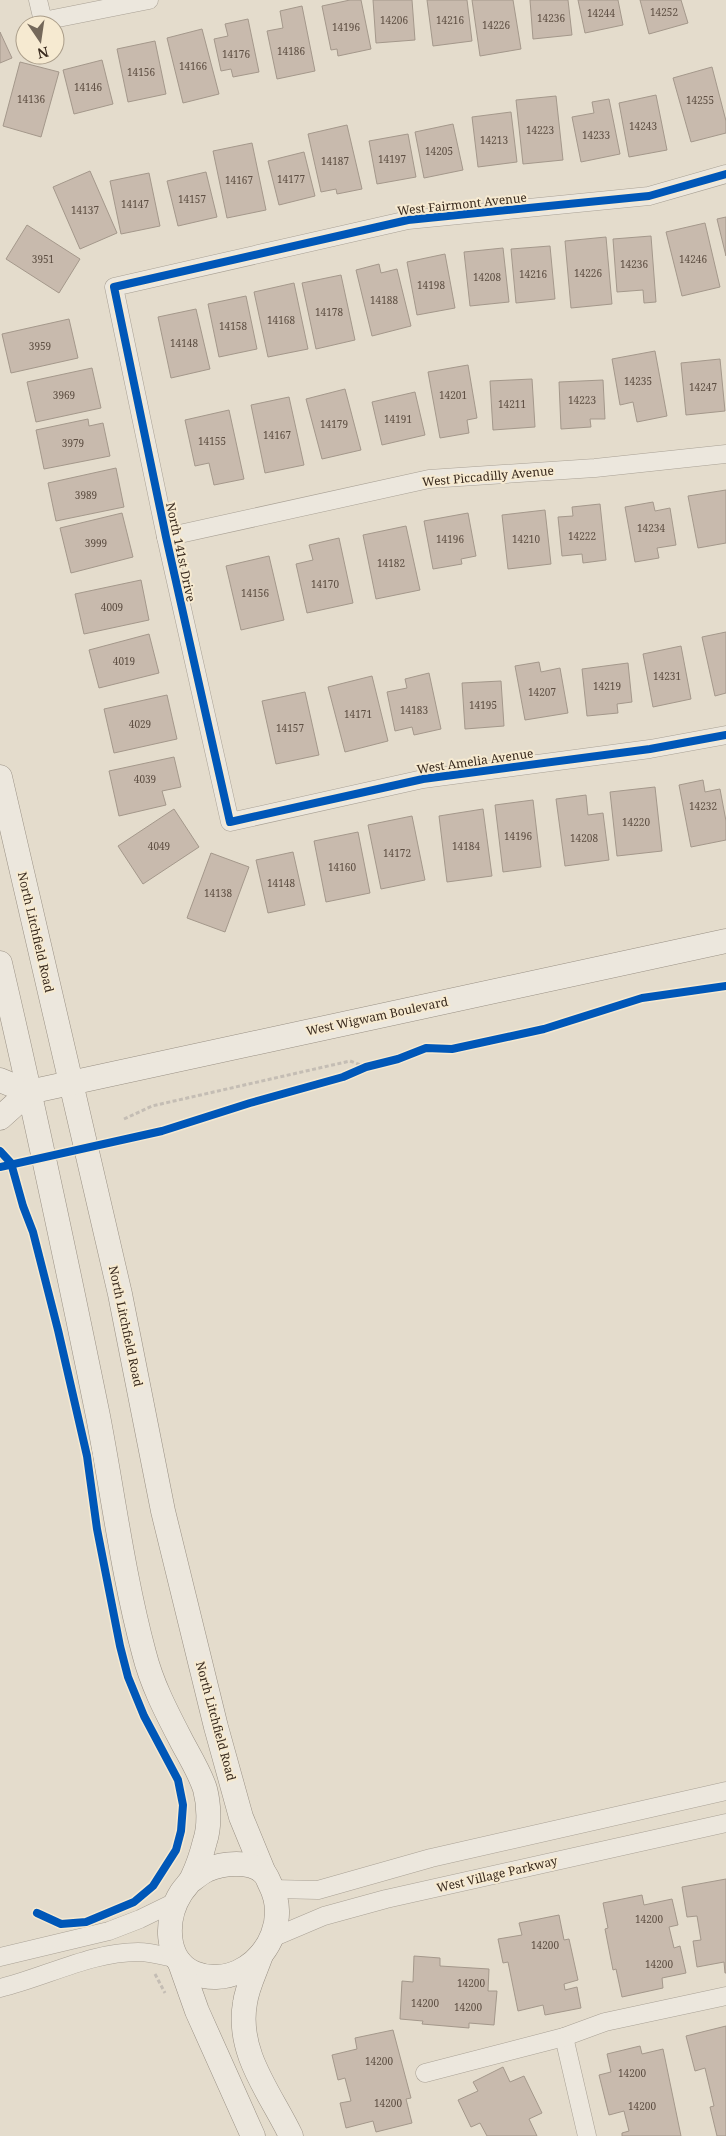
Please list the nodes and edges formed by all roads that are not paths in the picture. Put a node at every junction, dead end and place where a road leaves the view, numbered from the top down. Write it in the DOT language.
graph roads {
  1 [pos="38,0"];
  2 [pos="149,0"];
  3 [pos="726,174"];
  4 [pos="114,287"];
  5 [pos="726,454"];
  6 [pos="166,537"];
  7 [pos="726,735"];
  8 [pos="0,776"];
  9 [pos="230,822"];
  10 [pos="726,941"];
  11 [pos="0,962"];
  12 [pos="0,1080"];
  13 [pos="72,1081"];
  14 [pos="29,1092"];
  15 [pos="0,1118"];
  16 [pos="726,1791"];
  17 [pos="726,1823"];
  18 [pos="191,1881"];
  19 [pos="268,1881"];
  20 [pos="177,1901"];
  21 [pos="266,1946"];
  22 [pos="0,1957"];
  23 [pos="178,1961"];
  24 [pos="0,1988"];
  25 [pos="726,1996"];
  26 [pos="564,2037"];
  27 [pos="425,2073"];
  28 [pos="253,2136"];
  29 [pos="291,2136"];
  30 [pos="587,2136"];
  1 -- 2 [label="street"];
  3 -- 4 [label="street, West Fairmont Avenue"];
  4 -- 6 [label="street, North 141st Drive"];
  5 -- 6 [label="street, West Piccadilly Avenue"];
  6 -- 9 [label="street, North 141st Drive"];
  7 -- 9 [label="street, West Amelia Avenue"];
  8 -- 13 [label="main road, North Litchfield Road"];
  10 -- 13 [label="main road, West Wigwam Boulevard"];
  11 -- 14 [label="main road"];
  12 -- 14 [label="main road"];
  13 -- 14 [label="main road, West Wigwam Boulevard"];
  13 -- 19 [label="main road, North Litchfield Road"];
  14 -- 15 [label="main road, West Wigwam Boulevard"];
  14 -- 18 [label="main road"];
  16 -- 19 [label="street"];
  17 -- 21 [label="street, West Village Parkway"];
  18 -- 19 [label="main road"];
  18 -- 20 [label="main road"];
  19 -- 21 [label="main road"];
  20 -- 22 [label="street"];
  20 -- 23 [label="main road"];
  21 -- 23 [label="main road"];
  21 -- 29 [label="main road"];
  23 -- 24 [label="street"];
  23 -- 28 [label="main road"];
  25 -- 26 [label="street"];
  26 -- 27 [label="street"];
  26 -- 30 [label="street"];
}
